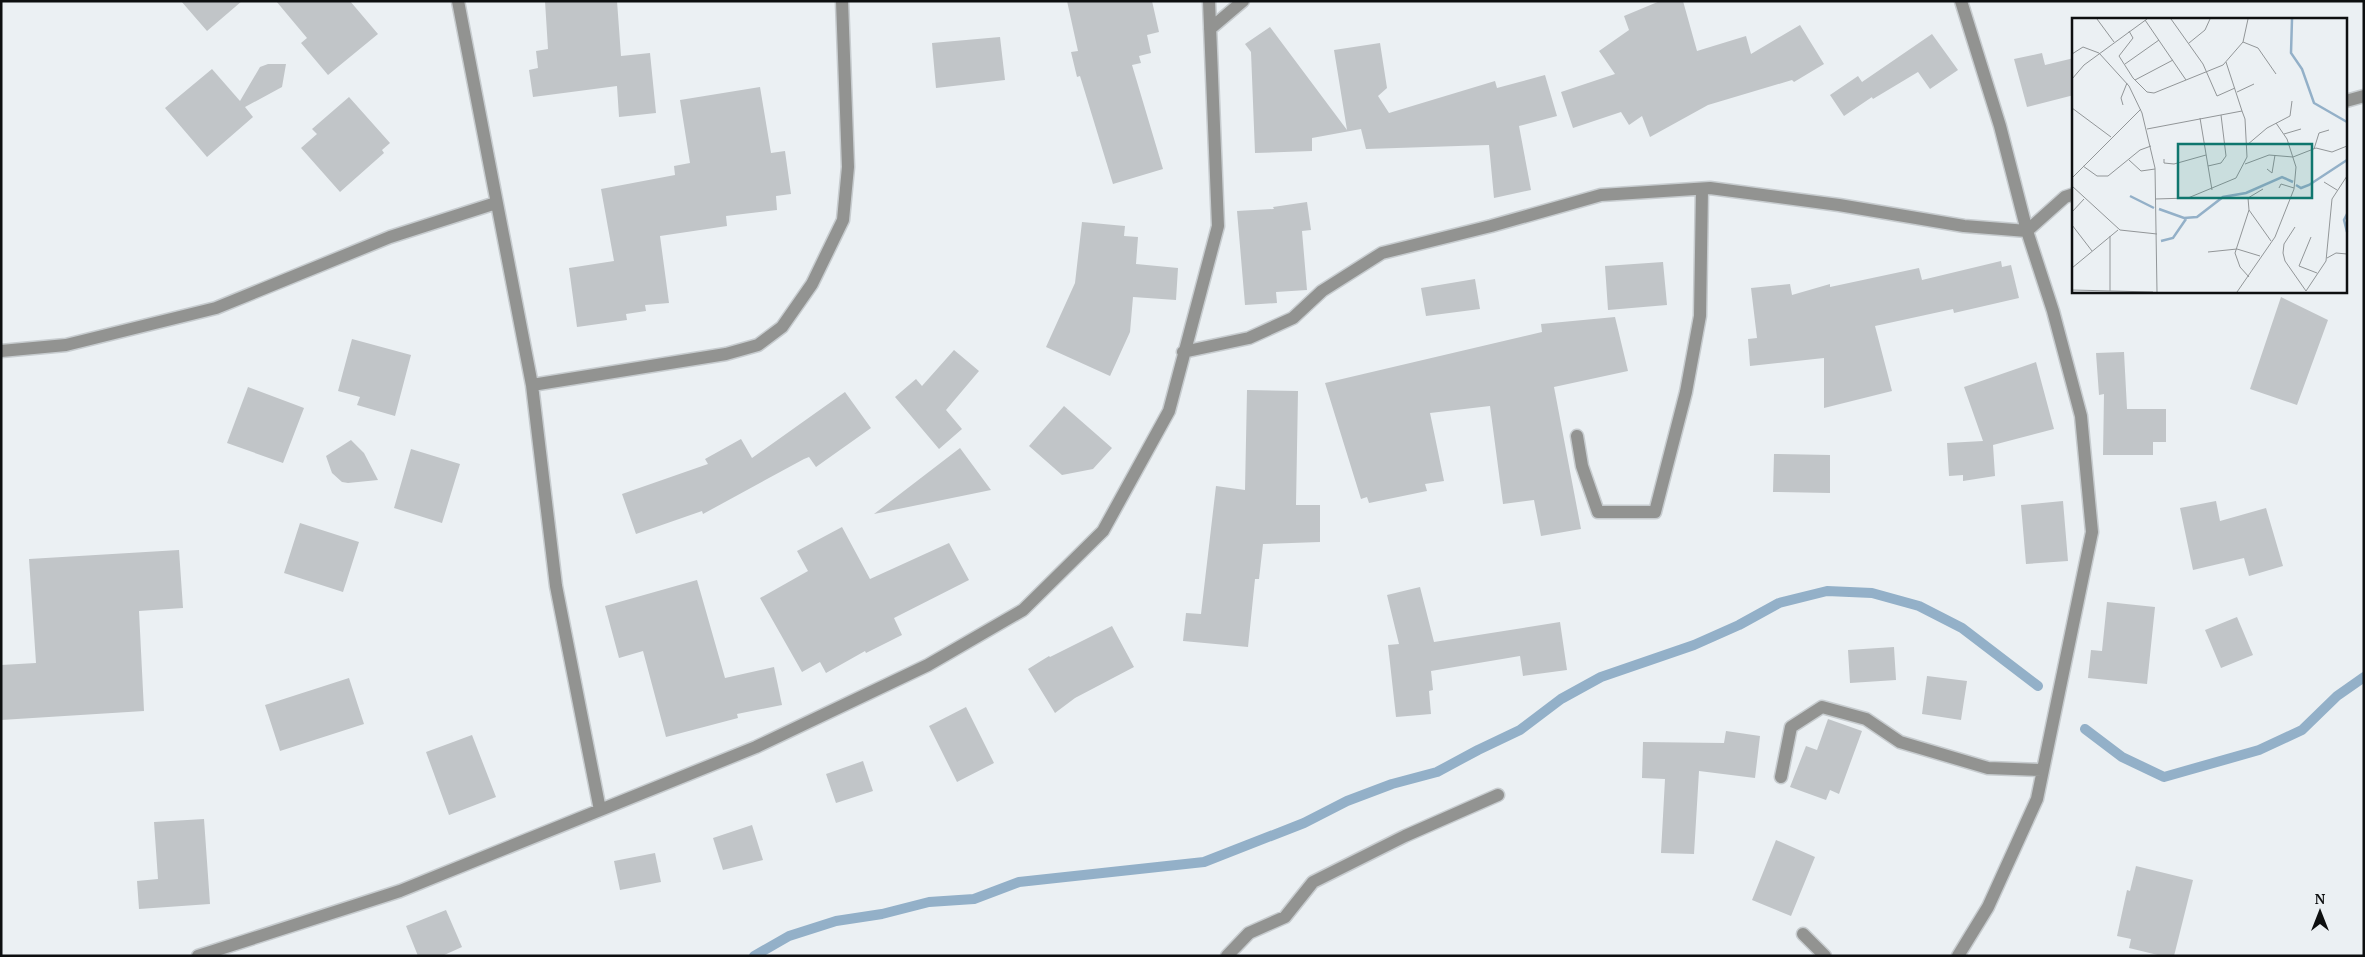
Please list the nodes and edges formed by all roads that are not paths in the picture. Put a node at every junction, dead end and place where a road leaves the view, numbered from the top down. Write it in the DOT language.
graph roads {
  1 [pos="458,1"];
  2 [pos="842,1"];
  3 [pos="1209,1"];
  4 [pos="1243,1"];
  5 [pos="1961,1"];
  6 [pos="1210,29"];
  7 [pos="2364,96"];
  8 [pos="2348,100"];
  9 [pos="1702,189"];
  10 [pos="2072,195"];
  11 [pos="496,203"];
  12 [pos="2027,231"];
  13 [pos="1,351"];
  14 [pos="1183,352"];
  15 [pos="532,385"];
  16 [pos="1577,436"];
  17 [pos="2042,770"];
  18 [pos="1781,776"];
  19 [pos="1498,795"];
  20 [pos="600,810"];
  21 [pos="1803,934"];
  22 [pos="198,956"];
  23 [pos="1227,956"];
  24 [pos="1825,956"];
  25 [pos="1958,956"];
  1 -- 11 [label="street"];
  2 -- 15 [label="street"];
  3 -- 6 [label="street"];
  4 -- 6 [label="street"];
  5 -- 12 [label="street"];
  6 -- 14 [label="street"];
  7 -- 8 [label="street"];
  9 -- 12 [label="street"];
  9 -- 14 [label="street"];
  9 -- 16 [label="street"];
  10 -- 12 [label="street"];
  11 -- 13 [label="street"];
  11 -- 15 [label="street"];
  12 -- 17 [label="street"];
  14 -- 20 [label="street"];
  15 -- 20 [label="street"];
  17 -- 18 [label="street"];
  17 -- 25 [label="street"];
  19 -- 23 [label="street"];
  20 -- 22 [label="street"];
  21 -- 24 [label="street"];
}
